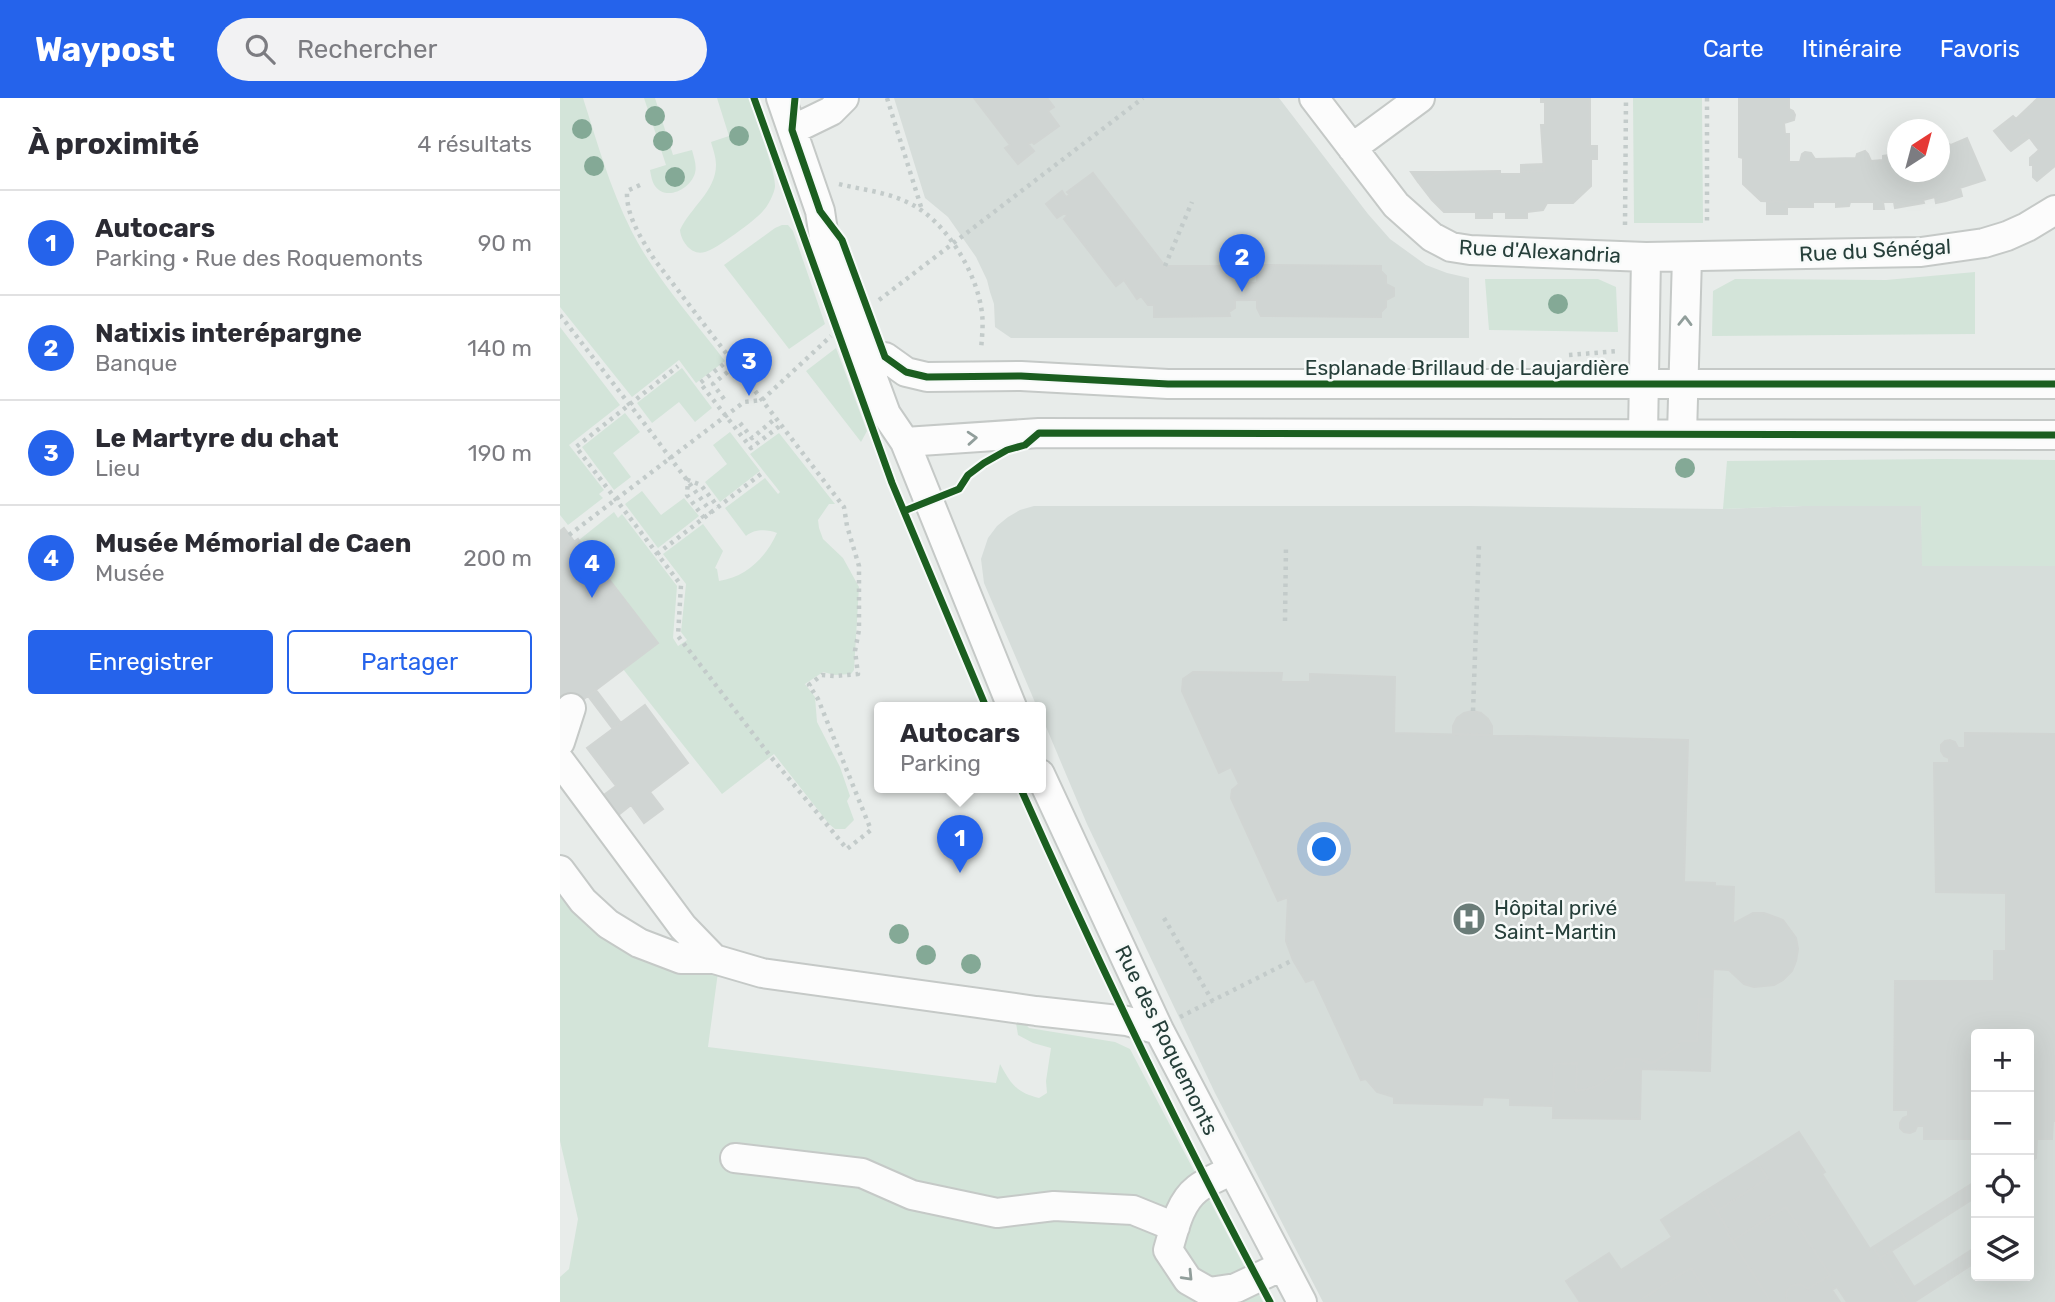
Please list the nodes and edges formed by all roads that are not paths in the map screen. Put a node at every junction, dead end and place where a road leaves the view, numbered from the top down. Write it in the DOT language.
graph roads {
  1 [pos="781,98"];
  2 [pos="844,98"];
  3 [pos="1314,98"];
  4 [pos="1420,98"];
  5 [pos="792,130"];
  6 [pos="1352,148"];
  7 [pos="2055,210"];
  8 [pos="820,211"];
  9 [pos="1646,257"];
  10 [pos="1687,257"];
  11 [pos="885,357"];
  12 [pos="1644,384"];
  13 [pos="1684,384"];
  14 [pos="2055,384"];
  15 [pos="1643,434"];
  16 [pos="1682,434"];
  17 [pos="2055,435"];
  18 [pos="905,442"];
  19 [pos="1010,702"];
  20 [pos="571,708"];
  21 [pos="560,742"];
  22 [pos="560,761"];
  23 [pos="1046,785"];
  24 [pos="560,870"];
  25 [pos="714,959"];
  26 [pos="1159,1030"];
  27 [pos="735,1158"];
  28 [pos="1232,1170"];
  29 [pos="1175,1227"];
  30 [pos="1282,1266"];
  31 [pos="1302,1302"];
  1 -- 5 [label="street"];
  2 -- 5 [label="street"];
  3 -- 6 [label="street, Rue d'Alexandria"];
  4 -- 6 [label="street"];
  5 -- 8 [label="street"];
  6 -- 9 [label="street, Rue d'Alexandria"];
  7 -- 10 [label="street, Rue du Sénégal"];
  8 -- 11 [label="street"];
  8 -- 18 [label="street"];
  9 -- 10 [label="street, Rue d'Alexandria"];
  9 -- 12 [label="street"];
  13 -- 10 [label="street, one-way"];
  11 -- 12 [label="street, Esplanade Brillaud de Laujardière"];
  11 -- 18 [label="street"];
  12 -- 13 [label="street, Esplanade Brillaud de Laujardière"];
  12 -- 15 [label="street"];
  13 -- 14 [label="street, Esplanade Brillaud de Laujardière"];
  13 -- 16 [label="street"];
  15 -- 16 [label="street"];
  18 -- 15 [label="street, one-way"];
  16 -- 17 [label="street"];
  18 -- 19 [label="street"];
  20 -- 21 [label="street"];
  22 -- 25 [label="street"];
  23 -- 26 [label="street, Rue des Roquemonts"];
  24 -- 25 [label="street"];
  25 -- 26 [label="street"];
  26 -- 28 [label="street, Rue des Roquemonts"];
  27 -- 29 [label="street"];
  28 -- 29 [label="street"];
  28 -- 30 [label="street, Rue des Roquemonts"];
  29 -- 30 [label="street, one-way"];
  30 -- 31 [label="street, Rue des Roquemonts"];
}
